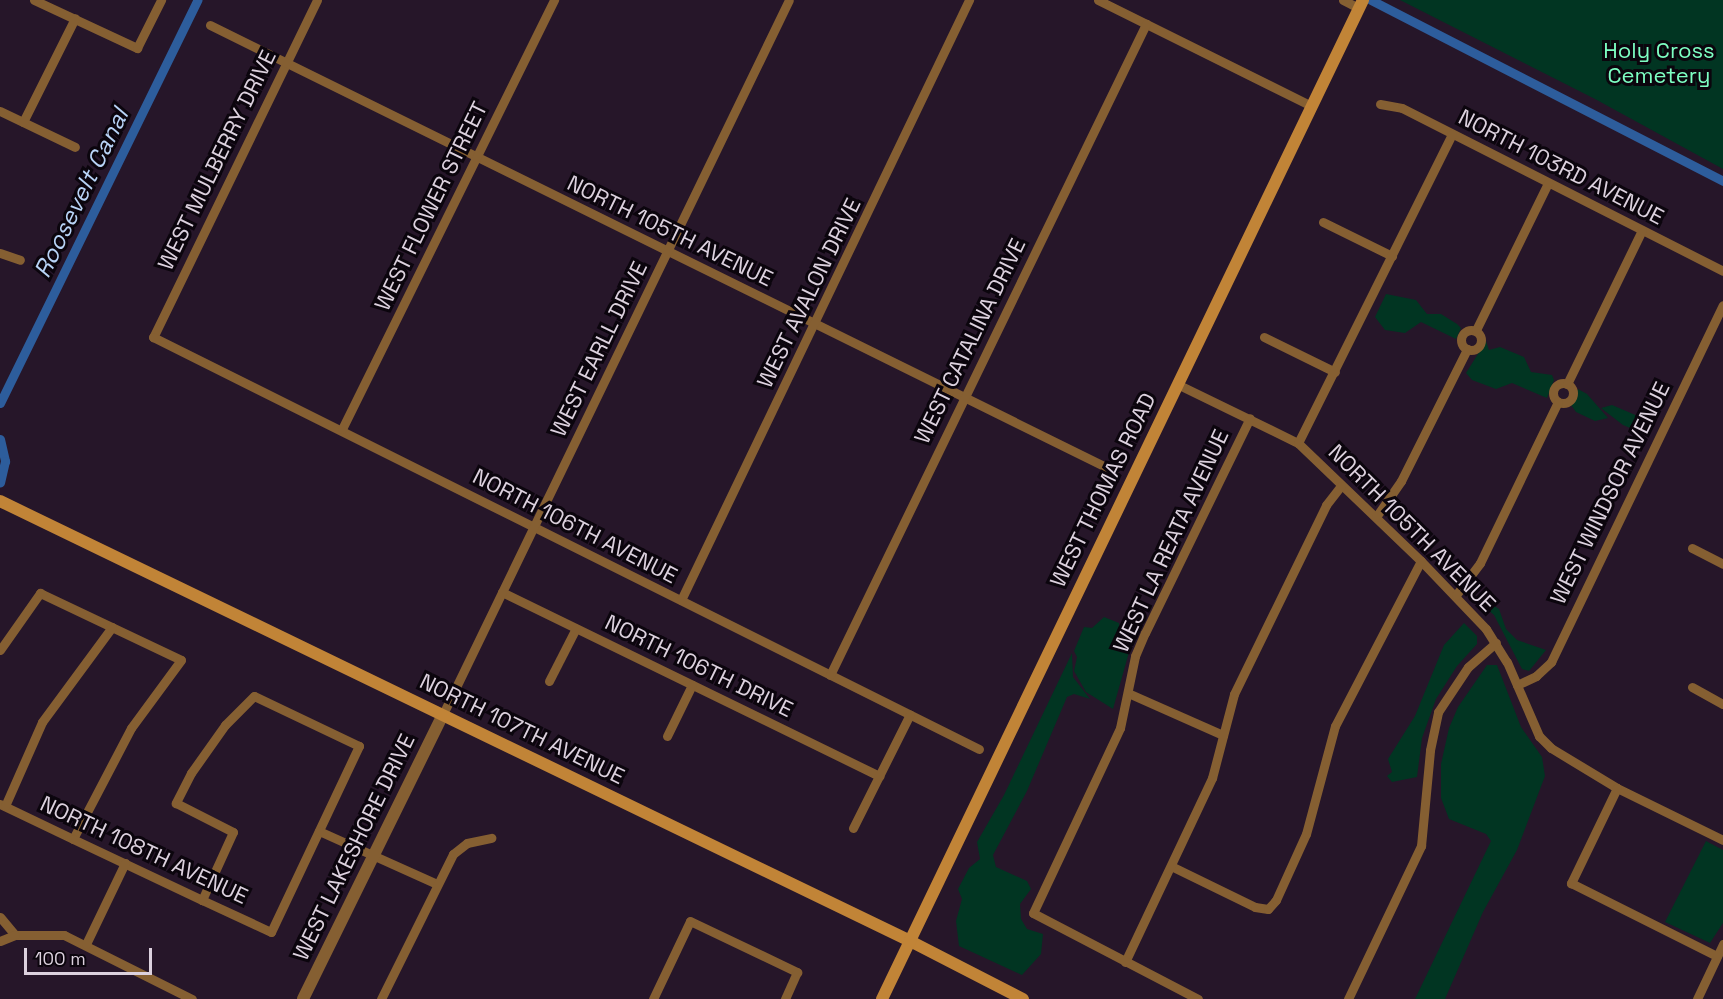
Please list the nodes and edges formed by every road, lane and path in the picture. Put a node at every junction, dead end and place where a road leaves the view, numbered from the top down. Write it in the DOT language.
graph roads {
  1 [pos="34,0"];
  2 [pos="161,0"];
  3 [pos="317,0"];
  4 [pos="554,0"];
  5 [pos="789,0"];
  6 [pos="969,0"];
  7 [pos="1098,0"];
  8 [pos="1343,0"];
  9 [pos="1361,4"];
  10 [pos="75,18"];
  11 [pos="1146,24"];
  12 [pos="210,25"];
  13 [pos="287,62"];
  14 [pos="1380,104"];
  15 [pos="1312,105"];
  16 [pos="0,111"];
  17 [pos="23,122"];
  18 [pos="1452,134"];
  19 [pos="75,147"];
  20 [pos="478,157"];
  21 [pos="1548,183"];
  22 [pos="1323,222"];
  23 [pos="1642,230"];
  24 [pos="668,250"];
  25 [pos="0,253"];
  26 [pos="1392,256"];
  27 [pos="20,260"];
  28 [pos="1723,271"];
  29 [pos="1723,305"];
  30 [pos="816,326"];
  31 [pos="1476,330"];
  32 [pos="1264,337"];
  33 [pos="153,338"];
  34 [pos="1467,349"];
  35 [pos="1335,372"];
  36 [pos="1177,384"];
  37 [pos="1568,384"];
  38 [pos="964,397"];
  39 [pos="1558,402"];
  40 [pos="1250,418"];
  41 [pos="342,429"];
  42 [pos="1298,443"];
  43 [pos="1114,471"];
  44 [pos="1341,486"];
  45 [pos="1,503"];
  46 [pos="1376,517"];
  47 [pos="534,528"];
  48 [pos="1692,548"];
  49 [pos="1421,561"];
  50 [pos="1723,564"];
  51 [pos="502,592"];
  52 [pos="1456,595"];
  53 [pos="681,600"];
  54 [pos="112,627"];
  55 [pos="576,628"];
  56 [pos="1496,643"];
  57 [pos="0,650"];
  58 [pos="830,675"];
  59 [pos="549,681"];
  60 [pos="1517,684"];
  61 [pos="692,685"];
  62 [pos="1692,687"];
  63 [pos="1128,693"];
  64 [pos="1723,704"];
  65 [pos="443,714"];
  66 [pos="910,714"];
  67 [pos="1223,735"];
  68 [pos="667,736"];
  69 [pos="979,749"];
  70 [pos="879,776"];
  71 [pos="1617,788"];
  72 [pos="2,805"];
  73 [pos="854,828"];
  74 [pos="319,831"];
  75 [pos="74,838"];
  76 [pos="491,838"];
  77 [pos="1723,840"];
  78 [pos="373,855"];
  79 [pos="125,863"];
  80 [pos="1171,866"];
  81 [pos="437,884"];
  82 [pos="202,900"];
  83 [pos="0,917"];
  84 [pos="15,935"];
  85 [pos="0,940"];
  86 [pos="910,940"];
  87 [pos="86,944"];
  88 [pos="1723,944"];
  89 [pos="1717,956"];
  90 [pos="1125,962"];
  91 [pos="192,999"];
  92 [pos="303,999"];
  93 [pos="381,999"];
  94 [pos="653,999"];
  95 [pos="785,999"];
  96 [pos="882,999"];
  97 [pos="1023,999"];
  98 [pos="1198,999"];
  99 [pos="1348,999"];
  100 [pos="1697,999"];
  1 -- 10 [label="street"];
  2 -- 10 [label="street"];
  3 -- 13 [label="street, WEST MULBERRY DRIVE"];
  4 -- 20 [label="street, WEST FLOWER STREET"];
  5 -- 24 [label="street, WEST EARLL DRIVE"];
  6 -- 30 [label="street, WEST AVALON DRIVE"];
  7 -- 11 [label="street"];
  8 -- 9 [label="street"];
  9 -- 15 [label="main road, WEST THOMAS ROAD"];
  10 -- 17 [label="street"];
  11 -- 15 [label="street"];
  11 -- 38 [label="street, WEST CATALINA DRIVE"];
  12 -- 13 [label="street, NORTH 105TH AVENUE"];
  13 -- 20 [label="street, NORTH 105TH AVENUE"];
  13 -- 33 [label="street, WEST MULBERRY DRIVE"];
  14 -- 18 [label="street, NORTH 103RD AVENUE"];
  15 -- 36 [label="main road, WEST THOMAS ROAD"];
  16 -- 17 [label="street"];
  17 -- 19 [label="street"];
  18 -- 21 [label="street, NORTH 103RD AVENUE"];
  18 -- 26 [label="street"];
  20 -- 24 [label="street, NORTH 105TH AVENUE"];
  20 -- 41 [label="street, WEST FLOWER STREET"];
  21 -- 23 [label="street, NORTH 103RD AVENUE"];
  21 -- 31 [label="street"];
  22 -- 26 [label="street"];
  23 -- 28 [label="street, NORTH 103RD AVENUE"];
  23 -- 37 [label="street"];
  24 -- 30 [label="street, NORTH 105TH AVENUE"];
  24 -- 47 [label="street, WEST EARLL DRIVE"];
  25 -- 27 [label="street"];
  26 -- 35 [label="street"];
  29 -- 60 [label="street, WEST WINDSOR AVENUE"];
  30 -- 38 [label="street, NORTH 105TH AVENUE"];
  30 -- 53 [label="street, WEST AVALON DRIVE"];
  31 -- 34 [label="street"];
  31 -- 34 [label="street"];
  32 -- 35 [label="street"];
  33 -- 41 [label="street, NORTH 106TH AVENUE"];
  34 -- 46 [label="street"];
  35 -- 42 [label="street"];
  36 -- 40 [label="street, NORTH 105TH AVENUE"];
  36 -- 86 [label="main road, WEST THOMAS ROAD"];
  37 -- 39 [label="street"];
  37 -- 39 [label="street"];
  38 -- 43 [label="street, NORTH 105TH AVENUE"];
  38 -- 58 [label="street, WEST CATALINA DRIVE"];
  39 -- 52 [label="street"];
  40 -- 42 [label="street, NORTH 105TH AVENUE"];
  40 -- 63 [label="street, WEST LA REATA AVENUE"];
  41 -- 47 [label="street, NORTH 106TH AVENUE"];
  42 -- 44 [label="street, NORTH 105TH AVENUE"];
  44 -- 46 [label="street, NORTH 105TH AVENUE"];
  44 -- 67 [label="street"];
  45 -- 65 [label="main road, NORTH 107TH AVENUE"];
  46 -- 49 [label="street, NORTH 105TH AVENUE"];
  47 -- 51 [label="street, WEST EARLL DRIVE"];
  47 -- 53 [label="street, NORTH 106TH AVENUE"];
  48 -- 50 [label="street"];
  49 -- 52 [label="street, NORTH 105TH AVENUE"];
  49 -- 80 [label="street"];
  51 -- 55 [label="street, NORTH 106TH DRIVE"];
  51 -- 65 [label="street, WEST EARLL DRIVE"];
  52 -- 56 [label="street, NORTH 105TH AVENUE"];
  53 -- 58 [label="street, NORTH 106TH AVENUE"];
  54 -- 57 [label="street"];
  54 -- 72 [label="street"];
  54 -- 75 [label="street"];
  55 -- 59 [label="street"];
  55 -- 61 [label="street, NORTH 106TH DRIVE"];
  56 -- 60 [label="street, NORTH 105TH AVENUE"];
  56 -- 99 [label="street"];
  58 -- 66 [label="street, NORTH 106TH AVENUE"];
  60 -- 71 [label="street, NORTH 105TH AVENUE"];
  61 -- 68 [label="street"];
  61 -- 70 [label="street, NORTH 106TH DRIVE"];
  62 -- 64 [label="street"];
  63 -- 67 [label="street"];
  63 -- 90 [label="street, WEST LA REATA AVENUE"];
  65 -- 78 [label="street, WEST LAKESHORE DRIVE"];
  65 -- 86 [label="main road, NORTH 107TH AVENUE"];
  66 -- 69 [label="street, NORTH 106TH AVENUE"];
  66 -- 70 [label="street"];
  67 -- 80 [label="street"];
  70 -- 73 [label="street"];
  71 -- 77 [label="street, NORTH 105TH AVENUE"];
  71 -- 89 [label="street"];
  72 -- 75 [label="street, NORTH 108TH AVENUE"];
  74 -- 78 [label="street"];
  74 -- 82 [label="street, NORTH 108TH AVENUE"];
  74 -- 82 [label="street"];
  75 -- 79 [label="street, NORTH 108TH AVENUE"];
  76 -- 81 [label="street"];
  78 -- 81 [label="street"];
  78 -- 92 [label="street, WEST LAKESHORE DRIVE"];
  79 -- 82 [label="street, NORTH 108TH AVENUE"];
  79 -- 87 [label="street"];
  80 -- 90 [label="street"];
  81 -- 93 [label="street"];
  83 -- 84 [label="street"];
  84 -- 85 [label="street"];
  84 -- 87 [label="street"];
  86 -- 96 [label="main road, WEST THOMAS ROAD"];
  86 -- 97 [label="main road, NORTH 107TH AVENUE"];
  87 -- 91 [label="street"];
  88 -- 89 [label="street"];
  89 -- 100 [label="street"];
  90 -- 98 [label="street"];
  94 -- 95 [label="street"];
}
